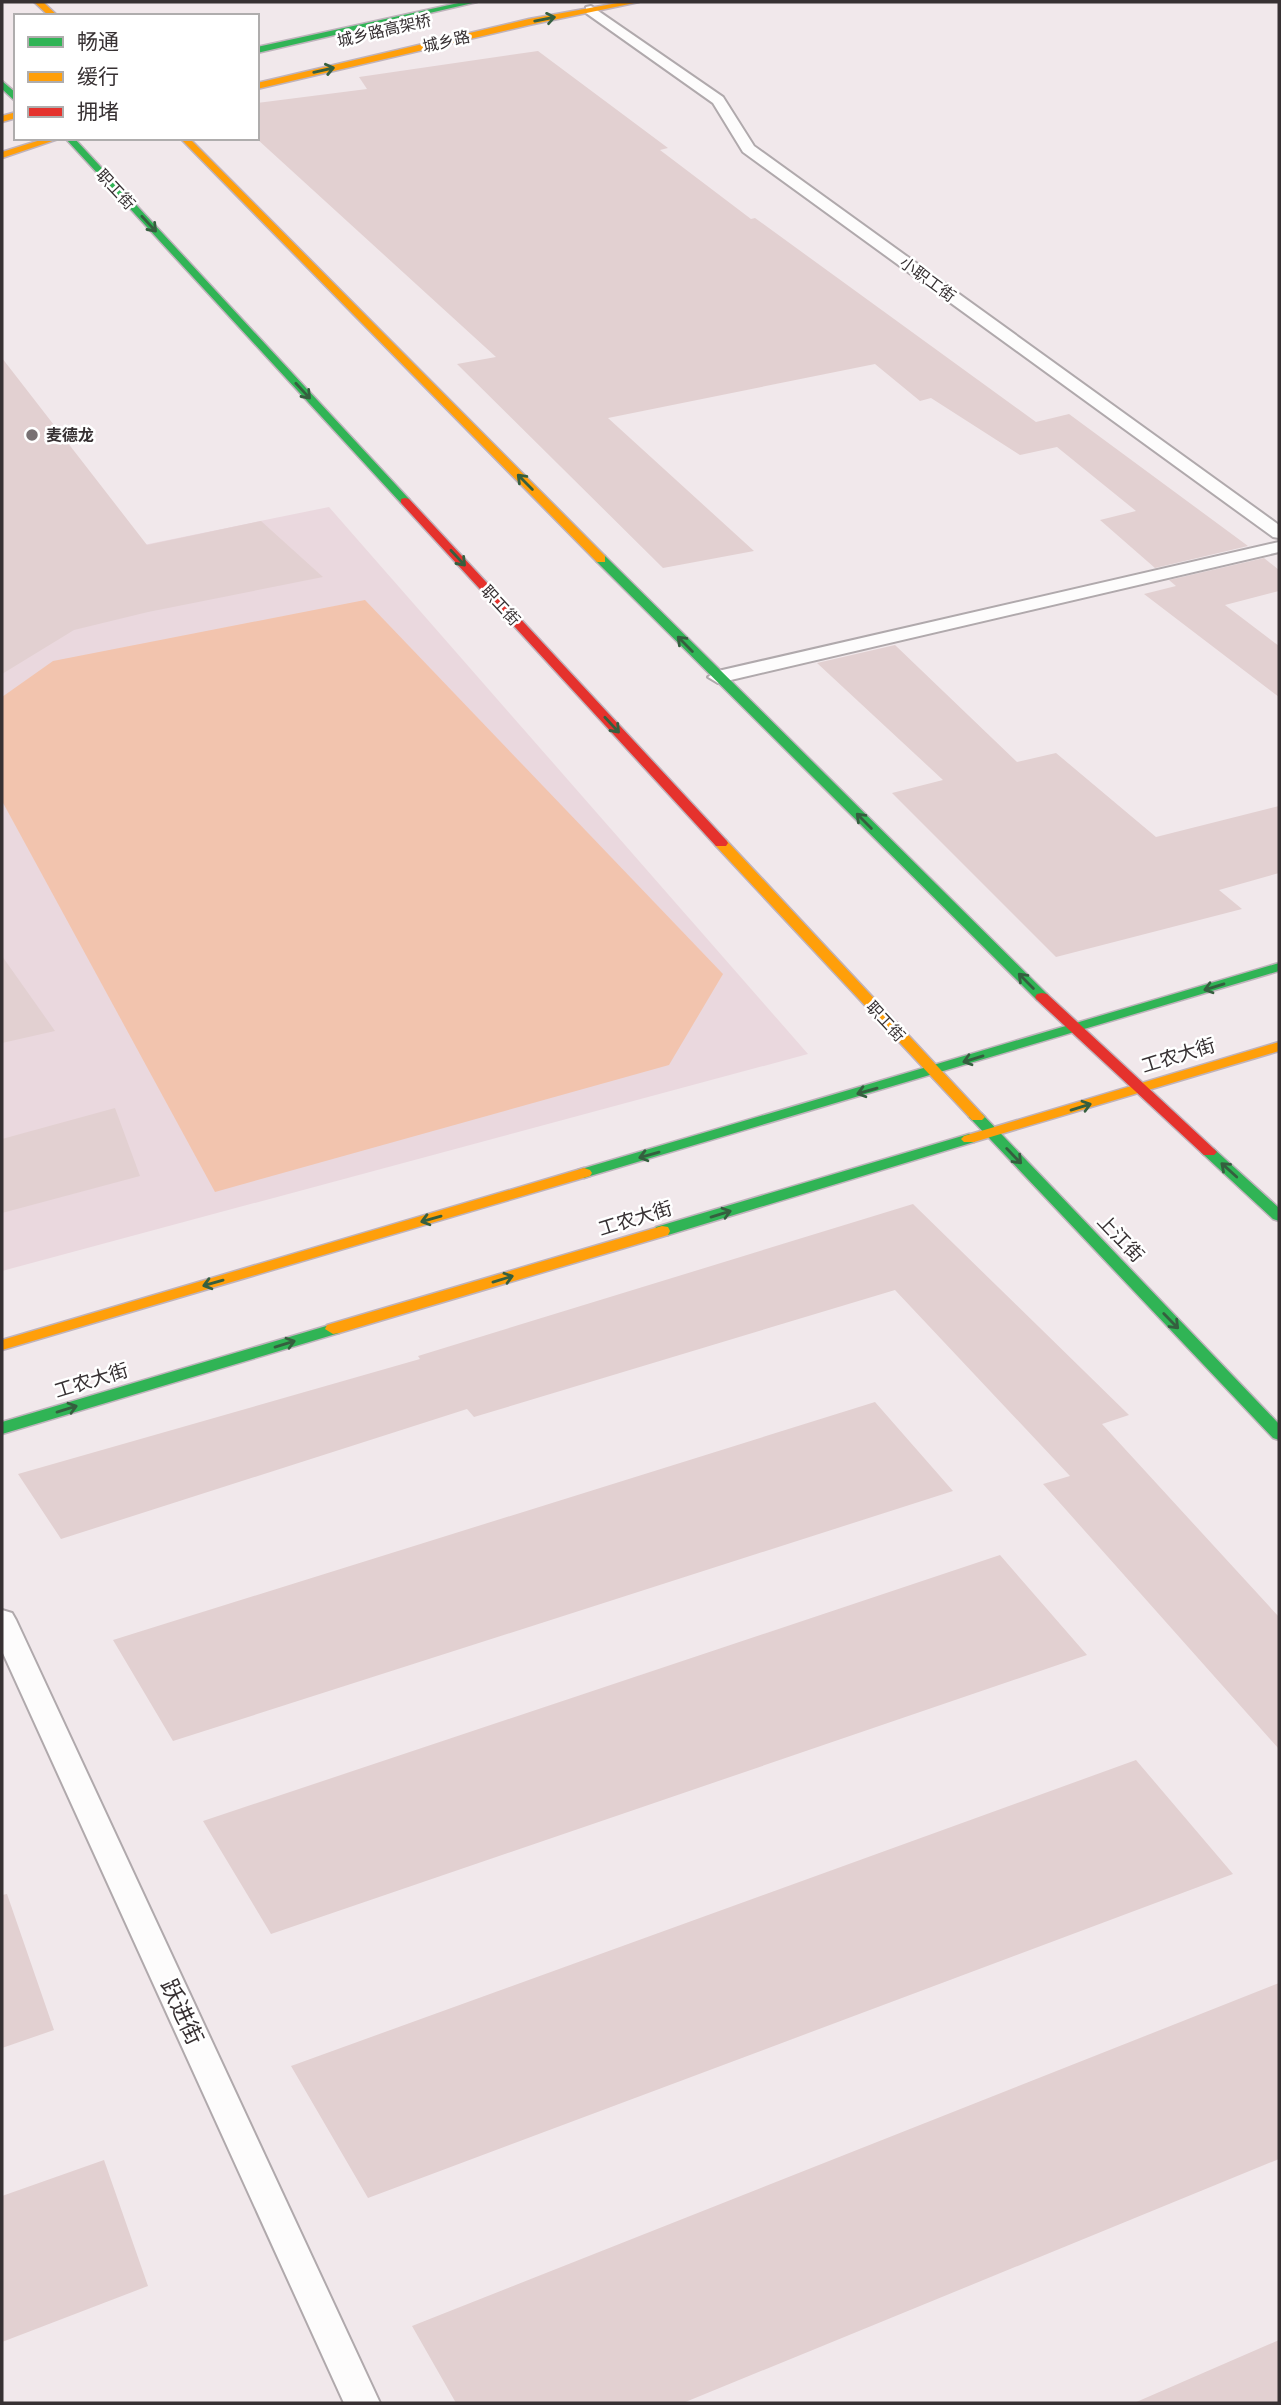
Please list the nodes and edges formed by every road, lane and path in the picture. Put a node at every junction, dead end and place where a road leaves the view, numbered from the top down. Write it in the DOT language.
graph roads {
  1 [pos="38,2"];
  2 [pos="410,2"];
  3 [pos="635,2"];
  4 [pos="479,4"];
  5 [pos="591,10"];
  6 [pos="52,14"];
  7 [pos="259,37"];
  8 [pos="259,50"];
  9 [pos="259,59"];
  10 [pos="2,84"];
  11 [pos="259,86"];
  12 [pos="14,98"];
  13 [pos="51,140"];
  14 [pos="71,140"];
  15 [pos="186,140"];
  16 [pos="2,155"];
  17 [pos="1279,533"];
  18 [pos="1279,547"];
  19 [pos="718,677"];
  20 [pos="1279,967"];
  21 [pos="1074,1029"];
  22 [pos="1279,1046"];
  23 [pos="933,1071"];
  24 [pos="1140,1089"];
  25 [pos="992,1133"];
  26 [pos="1279,1216"];
  27 [pos="2,1345"];
  28 [pos="2,1429"];
  29 [pos="1279,1434"];
  30 [pos="2,1620"];
  31 [pos="362,2403"];
  1 -- 6 [label="main road"];
  2 -- 7 [label="main road"];
  3 -- 5 [label="main road, 城乡路"];
  4 -- 8 [label="main road, 城乡路高架桥"];
  4 -- 9 [label="main road, 城乡路高架桥"];
  11 -- 5 [label="main road, 城乡路, one-way"];
  5 -- 17 [label="lane, 小职工街"];
  10 -- 12 [label="main road"];
  13 -- 16 [label="main road"];
  14 -- 23 [label="main road, 职工街, one-way"];
  19 -- 15 [label="main road, one-way"];
  18 -- 19 [label="lane"];
  21 -- 19 [label="main road, one-way"];
  20 -- 21 [label="main road, one-way"];
  21 -- 23 [label="main road, one-way"];
  21 -- 24 [label="main road"];
  22 -- 24 [label="main road, 工农大街"];
  23 -- 25 [label="main road, 上江街"];
  23 -- 27 [label="main road, one-way"];
  25 -- 24 [label="main road, 工农大街, one-way"];
  26 -- 24 [label="main road, one-way"];
  28 -- 25 [label="main road, 工农大街, one-way"];
  25 -- 29 [label="main road, 上江街, one-way"];
  30 -- 31 [label="lane, 跃进街"];
}
